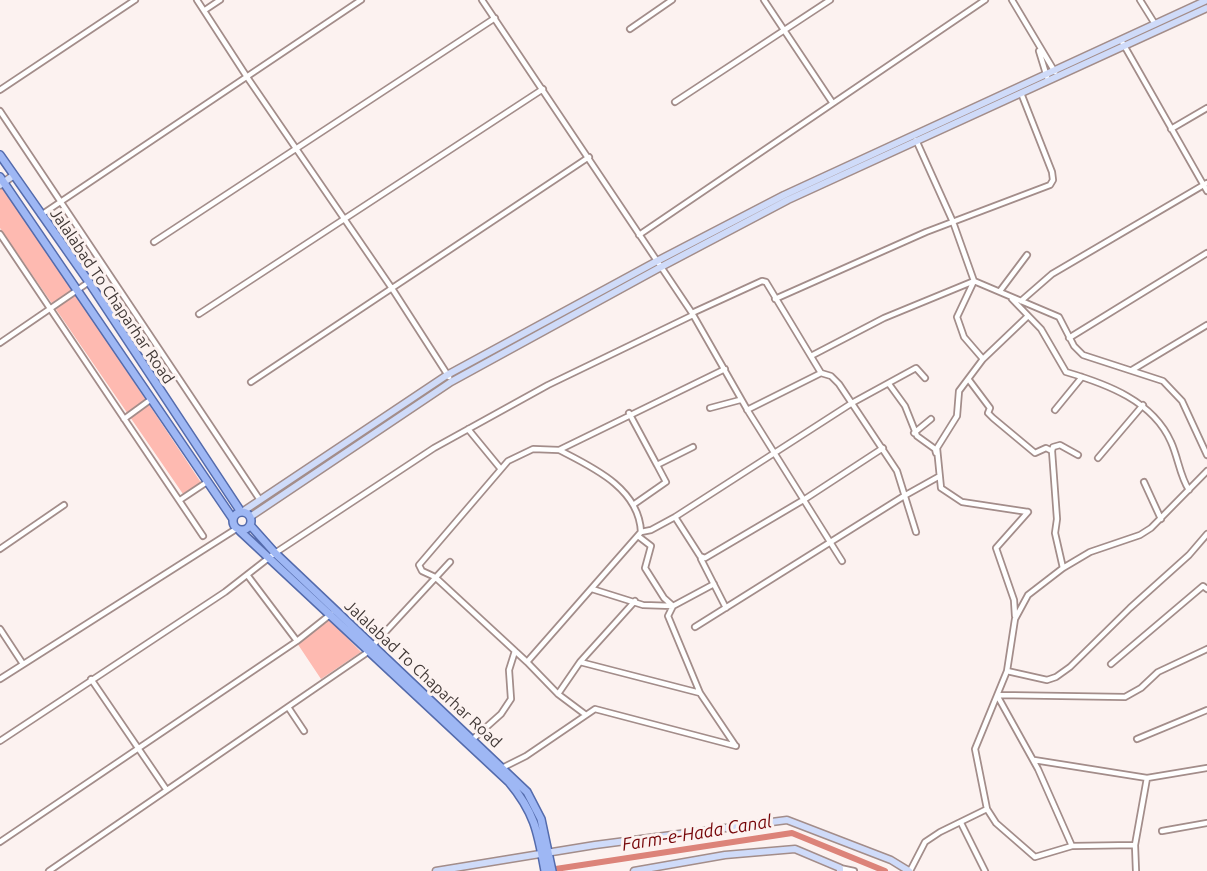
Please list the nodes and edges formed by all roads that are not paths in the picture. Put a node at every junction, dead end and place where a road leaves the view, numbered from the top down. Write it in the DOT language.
graph roads {
  1 [pos="135,0"];
  2 [pos="197,0"];
  3 [pos="220,0"];
  4 [pos="361,0"];
  5 [pos="482,0"];
  6 [pos="672,0"];
  7 [pos="764,0"];
  8 [pos="830,0"];
  9 [pos="986,0"];
  10 [pos="1012,0"];
  11 [pos="1140,0"];
  12 [pos="1207,0"];
  13 [pos="1207,8"];
  14 [pos="205,10"];
  15 [pos="495,18"];
  16 [pos="1155,24"];
  17 [pos="630,28"];
  18 [pos="784,30"];
  19 [pos="1122,43"];
  20 [pos="1039,48"];
  21 [pos="1056,74"];
  22 [pos="247,77"];
  23 [pos="1047,77"];
  24 [pos="543,89"];
  25 [pos="0,90"];
  26 [pos="1022,93"];
  27 [pos="675,102"];
  28 [pos="832,102"];
  29 [pos="1207,108"];
  30 [pos="0,111"];
  31 [pos="1171,129"];
  32 [pos="915,138"];
  33 [pos="298,148"];
  34 [pos="0,155"];
  35 [pos="589,157"];
  36 [pos="14,176"];
  37 [pos="1,181"];
  38 [pos="1205,184"];
  39 [pos="1207,191"];
  40 [pos="61,202"];
  41 [pos="41,215"];
  42 [pos="345,219"];
  43 [pos="953,222"];
  44 [pos="0,234"];
  45 [pos="639,235"];
  46 [pos="154,242"];
  47 [pos="1207,253"];
  48 [pos="1027,255"];
  49 [pos="659,264"];
  50 [pos="89,282"];
  51 [pos="974,282"];
  52 [pos="78,289"];
  53 [pos="393,290"];
  54 [pos="1000,291"];
  55 [pos="1011,297"];
  56 [pos="775,299"];
  57 [pos="1021,301"];
  58 [pos="50,308"];
  59 [pos="199,314"];
  60 [pos="692,314"];
  61 [pos="1028,316"];
  62 [pos="1207,325"];
  63 [pos="1069,338"];
  64 [pos="0,343"];
  65 [pos="810,356"];
  66 [pos="983,359"];
  67 [pos="725,369"];
  68 [pos="1132,370"];
  69 [pos="821,373"];
  70 [pos="447,375"];
  71 [pos="1083,377"];
  72 [pos="925,378"];
  73 [pos="969,380"];
  74 [pos="251,382"];
  75 [pos="452,382"];
  76 [pos="889,384"];
  77 [pos="150,400"];
  78 [pos="852,403"];
  79 [pos="1143,405"];
  80 [pos="710,408"];
  81 [pos="1055,410"];
  82 [pos="748,411"];
  83 [pos="629,413"];
  84 [pos="124,419"];
  85 [pos="931,419"];
  86 [pos="468,429"];
  87 [pos="914,432"];
  88 [pos="693,447"];
  89 [pos="883,448"];
  90 [pos="559,450"];
  91 [pos="1052,451"];
  92 [pos="774,454"];
  93 [pos="1078,455"];
  94 [pos="1207,455"];
  95 [pos="1098,458"];
  96 [pos="938,459"];
  97 [pos="657,465"];
  98 [pos="500,468"];
  99 [pos="1207,471"];
  100 [pos="938,477"];
  101 [pos="207,482"];
  102 [pos="1144,482"];
  103 [pos="1189,490"];
  104 [pos="903,496"];
  105 [pos="805,499"];
  106 [pos="180,500"];
  107 [pos="260,500"];
  108 [pos="64,505"];
  109 [pos="633,505"];
  110 [pos="242,512"];
  111 [pos="250,517"];
  112 [pos="675,517"];
  113 [pos="233,519"];
  114 [pos="1161,519"];
  115 [pos="250,525"];
  116 [pos="238,530"];
  117 [pos="916,532"];
  118 [pos="639,534"];
  119 [pos="1207,534"];
  120 [pos="203,536"];
  121 [pos="832,542"];
  122 [pos="0,549"];
  123 [pos="272,555"];
  124 [pos="700,556"];
  125 [pos="842,561"];
  126 [pos="450,562"];
  127 [pos="1063,568"];
  128 [pos="248,576"];
  129 [pos="435,578"];
  130 [pos="714,584"];
  131 [pos="1207,589"];
  132 [pos="592,590"];
  133 [pos="635,601"];
  134 [pos="673,606"];
  135 [pos="726,608"];
  136 [pos="336,610"];
  137 [pos="329,616"];
  138 [pos="1015,619"];
  139 [pos="695,627"];
  140 [pos="0,629"];
  141 [pos="297,641"];
  142 [pos="372,645"];
  143 [pos="1207,649"];
  144 [pos="515,651"];
  145 [pos="367,652"];
  146 [pos="527,662"];
  147 [pos="580,662"];
  148 [pos="23,664"];
  149 [pos="1112,664"];
  150 [pos="1007,671"];
  151 [pos="0,679"];
  152 [pos="91,679"];
  153 [pos="700,693"];
  154 [pos="558,694"];
  155 [pos="998,696"];
  156 [pos="288,707"];
  157 [pos="1207,710"];
  158 [pos="586,715"];
  159 [pos="304,731"];
  160 [pos="473,739"];
  161 [pos="1137,739"];
  162 [pos="0,741"];
  163 [pos="139,748"];
  164 [pos="1034,760"];
  165 [pos="502,768"];
  166 [pos="1207,768"];
  167 [pos="1147,778"];
  168 [pos="166,789"];
  169 [pos="987,809"];
  170 [pos="961,823"];
  171 [pos="1207,823"];
  172 [pos="1162,831"];
  173 [pos="0,842"];
  174 [pos="1135,845"];
  175 [pos="1072,846"];
  176 [pos="546,857"];
  177 [pos="840,869"];
  178 [pos="49,871"];
  179 [pos="436,871"];
  180 [pos="545,871"];
  181 [pos="552,871"];
  182 [pos="634,871"];
  183 [pos="854,871"];
  184 [pos="910,871"];
  185 [pos="985,871"];
  186 [pos="1136,871"];
  1 -- 25 [label="street"];
  2 -- 14 [label="street"];
  3 -- 14 [label="street"];
  4 -- 22 [label="street"];
  5 -- 15 [label="street"];
  6 -- 17 [label="street"];
  7 -- 18 [label="street"];
  8 -- 18 [label="street"];
  9 -- 28 [label="street"];
  10 -- 20 [label="street"];
  11 -- 16 [label="street"];
  12 -- 16 [label="street"];
  13 -- 19 [label="street"];
  14 -- 22 [label="street"];
  15 -- 24 [label="street"];
  15 -- 33 [label="street"];
  16 -- 19 [label="street"];
  18 -- 27 [label="street"];
  18 -- 28 [label="street"];
  19 -- 21 [label="street"];
  19 -- 31 [label="street"];
  20 -- 21 [label="street"];
  20 -- 23 [label="street"];
  21 -- 23 [label="street"];
  22 -- 33 [label="street"];
  22 -- 40 [label="street"];
  23 -- 26 [label="street"];
  23 -- 32 [label="street"];
  24 -- 35 [label="street"];
  24 -- 42 [label="street"];
  26 -- 32 [label="street"];
  26 -- 43 [label="street"];
  28 -- 45 [label="street"];
  29 -- 31 [label="street"];
  30 -- 40 [label="street"];
  31 -- 38 [label="street"];
  32 -- 43 [label="street"];
  32 -- 49 [label="street"];
  33 -- 42 [label="street"];
  33 -- 46 [label="street"];
  34 -- 36 [label="main road, Jalalabad To Chaparhar Road"];
  35 -- 45 [label="street"];
  35 -- 53 [label="street"];
  36 -- 37 [label="street"];
  36 -- 41 [label="main road, Jalalabad To Chaparhar Road"];
  37 -- 52 [label="main road, Jalalabad To Chaparhar Road"];
  38 -- 39 [label="street"];
  38 -- 57 [label="street"];
  40 -- 41 [label="street"];
  40 -- 107 [label="street"];
  41 -- 50 [label="main road, Jalalabad To Chaparhar Road"];
  42 -- 53 [label="street"];
  42 -- 59 [label="street"];
  43 -- 51 [label="street"];
  43 -- 56 [label="street"];
  44 -- 58 [label="street"];
  45 -- 49 [label="street"];
  47 -- 63 [label="street"];
  48 -- 54 [label="street"];
  49 -- 60 [label="street"];
  49 -- 70 [label="street"];
  49 -- 75 [label="street"];
  50 -- 52 [label="street"];
  50 -- 110 [label="main road, Jalalabad To Chaparhar Road"];
  51 -- 54 [label="street"];
  51 -- 65 [label="street"];
  51 -- 66 [label="street"];
  52 -- 58 [label="street"];
  52 -- 77 [label="main road, Jalalabad To Chaparhar Road"];
  53 -- 70 [label="street"];
  53 -- 74 [label="street"];
  54 -- 55 [label="street"];
  55 -- 57 [label="street"];
  55 -- 61 [label="street"];
  56 -- 60 [label="street"];
  56 -- 65 [label="street"];
  57 -- 63 [label="street"];
  58 -- 64 [label="street"];
  58 -- 84 [label="street"];
  60 -- 67 [label="street"];
  60 -- 86 [label="street"];
  61 -- 66 [label="street"];
  61 -- 71 [label="street"];
  62 -- 68 [label="street"];
  63 -- 68 [label="street"];
  65 -- 69 [label="street"];
  66 -- 73 [label="street"];
  67 -- 82 [label="street"];
  67 -- 83 [label="street"];
  68 -- 94 [label="street"];
  69 -- 78 [label="street"];
  69 -- 82 [label="street"];
  70 -- 75 [label="street"];
  70 -- 107 [label="street"];
  71 -- 79 [label="street"];
  71 -- 81 [label="street"];
  72 -- 76 [label="street"];
  73 -- 91 [label="street"];
  73 -- 96 [label="street"];
  75 -- 111 [label="street"];
  76 -- 78 [label="street"];
  76 -- 87 [label="street"];
  77 -- 84 [label="street"];
  77 -- 101 [label="main road, Jalalabad To Chaparhar Road"];
  78 -- 89 [label="street"];
  78 -- 92 [label="street"];
  79 -- 95 [label="street"];
  79 -- 103 [label="street"];
  80 -- 82 [label="street"];
  82 -- 92 [label="street"];
  83 -- 90 [label="street"];
  83 -- 97 [label="street"];
  84 -- 106 [label="street"];
  85 -- 87 [label="street"];
  86 -- 98 [label="street"];
  86 -- 123 [label="street"];
  87 -- 96 [label="street"];
  88 -- 97 [label="street"];
  89 -- 104 [label="street"];
  89 -- 105 [label="street"];
  90 -- 98 [label="street"];
  90 -- 109 [label="street"];
  91 -- 93 [label="street"];
  91 -- 127 [label="street"];
  92 -- 105 [label="street"];
  92 -- 112 [label="street"];
  96 -- 100 [label="street"];
  97 -- 109 [label="street"];
  98 -- 129 [label="street"];
  99 -- 103 [label="street"];
  100 -- 104 [label="street"];
  100 -- 138 [label="street"];
  101 -- 106 [label="street"];
  101 -- 113 [label="main road, Jalalabad To Chaparhar Road"];
  102 -- 114 [label="street"];
  103 -- 114 [label="street"];
  104 -- 117 [label="street"];
  104 -- 121 [label="street"];
  105 -- 121 [label="street"];
  105 -- 124 [label="street"];
  106 -- 120 [label="street"];
  107 -- 110 [label="street"];
  108 -- 122 [label="street"];
  109 -- 118 [label="street"];
  110 -- 111 [label="main road"];
  110 -- 113 [label="main road"];
  111 -- 115 [label="main road"];
  112 -- 118 [label="street"];
  112 -- 124 [label="street"];
  113 -- 116 [label="main road, Jalalabad To Chaparhar Road"];
  114 -- 127 [label="street"];
  115 -- 116 [label="main road"];
  115 -- 123 [label="main road, Jalalabad To Chaparhar Road"];
  116 -- 123 [label="main road, Jalalabad To Chaparhar Road"];
  116 -- 148 [label="street"];
  118 -- 132 [label="street"];
  118 -- 134 [label="street"];
  119 -- 150 [label="street"];
  121 -- 125 [label="street"];
  121 -- 135 [label="street"];
  123 -- 128 [label="street"];
  123 -- 136 [label="main road, Jalalabad To Chaparhar Road"];
  123 -- 137 [label="main road, Jalalabad To Chaparhar Road"];
  124 -- 130 [label="street"];
  126 -- 129 [label="street"];
  127 -- 138 [label="street"];
  128 -- 141 [label="street"];
  128 -- 152 [label="street"];
  129 -- 142 [label="street"];
  129 -- 144 [label="street"];
  130 -- 134 [label="street"];
  130 -- 135 [label="street"];
  131 -- 149 [label="street"];
  132 -- 133 [label="street"];
  132 -- 146 [label="street"];
  133 -- 134 [label="street"];
  133 -- 147 [label="street"];
  134 -- 153 [label="street"];
  135 -- 139 [label="street"];
  136 -- 137 [label="street"];
  136 -- 142 [label="main road, Jalalabad To Chaparhar Road"];
  137 -- 141 [label="street"];
  137 -- 145 [label="main road, Jalalabad To Chaparhar Road"];
  138 -- 150 [label="street"];
  140 -- 148 [label="street"];
  141 -- 163 [label="street"];
  142 -- 145 [label="street"];
  142 -- 160 [label="main road, Jalalabad To Chaparhar Road"];
  143 -- 155 [label="street"];
  144 -- 146 [label="street"];
  144 -- 160 [label="street"];
  145 -- 156 [label="street"];
  145 -- 176 [label="main road, Jalalabad To Chaparhar Road"];
  146 -- 154 [label="street"];
  147 -- 153 [label="street"];
  147 -- 154 [label="street"];
  148 -- 151 [label="street"];
  150 -- 155 [label="street"];
  152 -- 162 [label="street"];
  152 -- 163 [label="street"];
  153 -- 158 [label="street"];
  154 -- 158 [label="street"];
  155 -- 164 [label="street"];
  155 -- 169 [label="street"];
  156 -- 159 [label="street"];
  156 -- 168 [label="street"];
  157 -- 161 [label="street"];
  158 -- 165 [label="street"];
  160 -- 165 [label="main road, Jalalabad To Chaparhar Road"];
  163 -- 168 [label="street"];
  163 -- 173 [label="street"];
  164 -- 167 [label="street"];
  164 -- 175 [label="street"];
  165 -- 176 [label="main road, Jalalabad To Chaparhar Road"];
  166 -- 167 [label="street"];
  167 -- 174 [label="street"];
  168 -- 178 [label="street"];
  169 -- 170 [label="street"];
  169 -- 175 [label="street"];
  170 -- 184 [label="street"];
  170 -- 185 [label="street"];
  171 -- 172 [label="street"];
  174 -- 175 [label="street"];
  174 -- 186 [label="street"];
  176 -- 179 [label="street"];
  176 -- 180 [label="main road"];
  176 -- 181 [label="main road"];
  176 -- 184 [label="street"];
  177 -- 182 [label="street"];
  177 -- 183 [label="street"];
}
